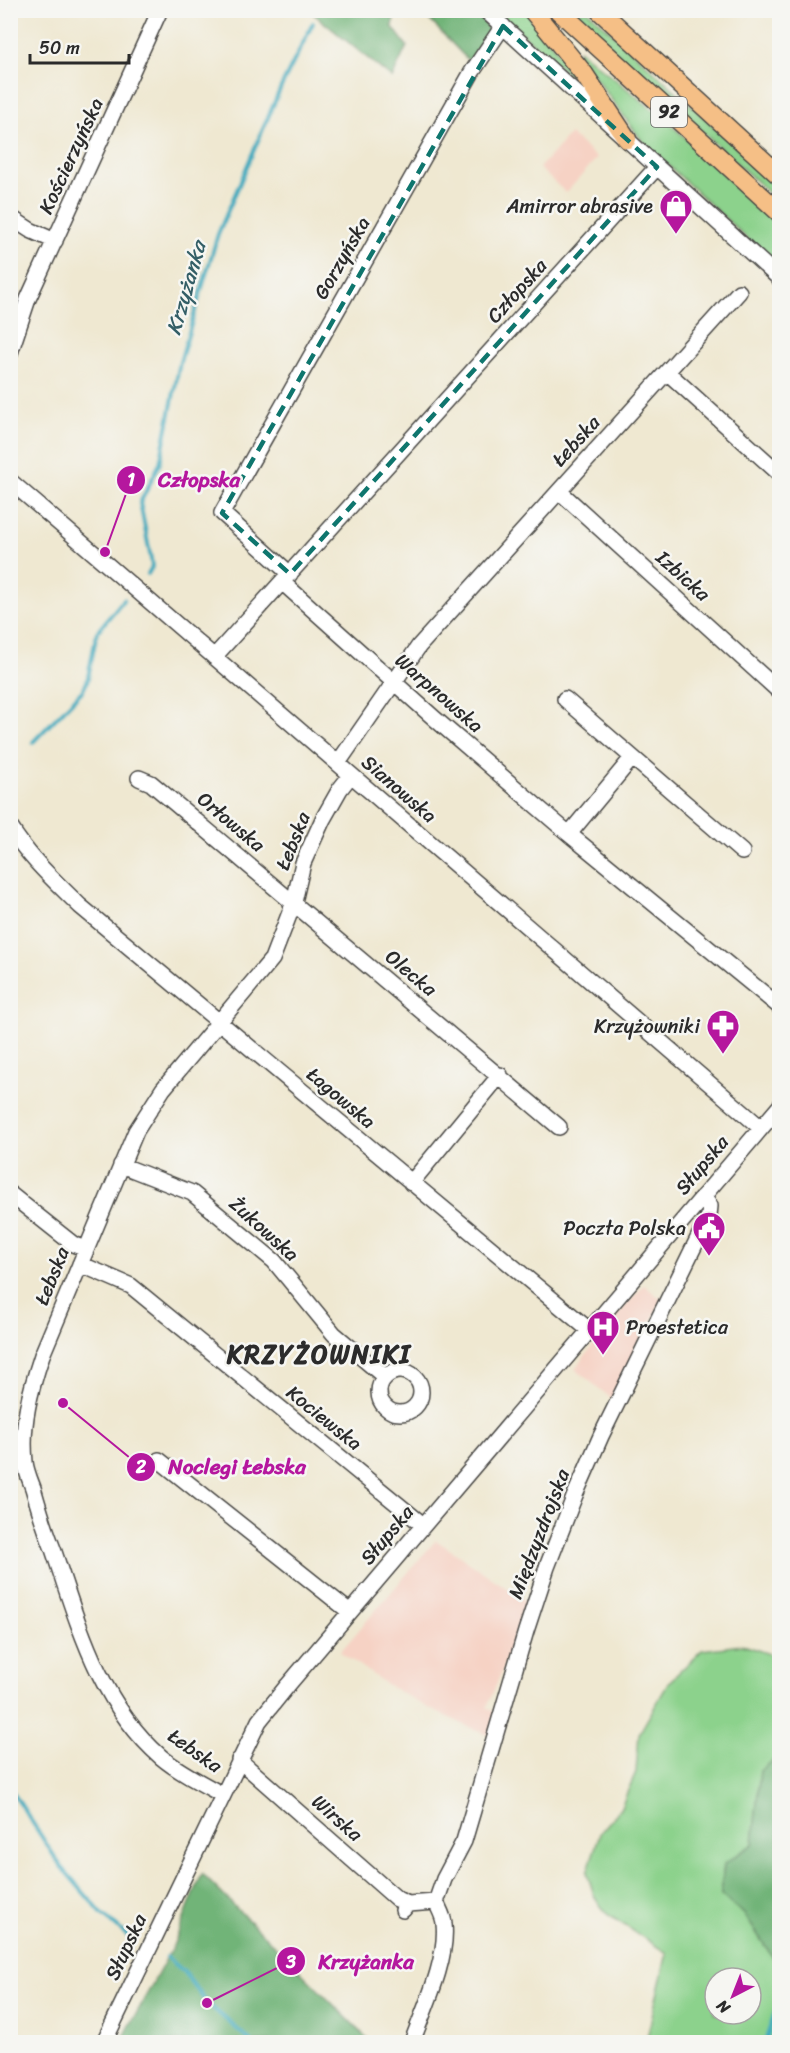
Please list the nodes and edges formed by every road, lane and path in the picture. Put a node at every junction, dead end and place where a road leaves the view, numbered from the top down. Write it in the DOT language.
graph roads {
  1 [pos="160,10"];
  2 [pos="485,10"];
  3 [pos="532,10"];
  4 [pos="558,10"];
  5 [pos="599,10"];
  6 [pos="503,26"];
  7 [pos="627,139"];
  8 [pos="657,167"];
  9 [pos="780,176"];
  10 [pos="780,213"];
  11 [pos="10,217"];
  12 [pos="55,242"];
  13 [pos="780,279"];
  14 [pos="739,292"];
  15 [pos="10,353"];
  16 [pos="668,373"];
  17 [pos="780,474"];
  18 [pos="10,482"];
  19 [pos="559,491"];
  20 [pos="222,513"];
  21 [pos="286,578"];
  22 [pos="214,657"];
  23 [pos="394,683"];
  24 [pos="780,692"];
  25 [pos="565,699"];
  26 [pos="632,758"];
  27 [pos="338,763"];
  28 [pos="351,775"];
  29 [pos="139,778"];
  30 [pos="10,827"];
  31 [pos="569,834"];
  32 [pos="742,852"];
  33 [pos="294,902"];
  34 [pos="780,1007"];
  35 [pos="219,1023"];
  36 [pos="500,1075"];
  37 [pos="780,1106"];
  38 [pos="560,1127"];
  39 [pos="761,1128"];
  40 [pos="121,1165"];
  41 [pos="411,1183"];
  42 [pos="10,1194"];
  43 [pos="703,1196"];
  44 [pos="86,1249"];
  45 [pos="80,1264"];
  46 [pos="589,1330"];
  47 [pos="385,1377"];
  48 [pos="159,1460"];
  49 [pos="423,1526"];
  50 [pos="350,1612"];
  51 [pos="239,1760"];
  52 [pos="223,1795"];
  53 [pos="436,1902"];
  54 [pos="104,2043"];
  55 [pos="412,2043"];
  1 -- 12 [label="street, Kościerzyńska"];
  2 -- 6 [label="street"];
  3 -- 7 [label="main road"];
  4 -- 10 [label="main road, 92"];
  5 -- 9 [label="main road, 92"];
  6 -- 7 [label="street"];
  6 -- 20 [label="street, Gorzyńska"];
  7 -- 8 [label="street"];
  8 -- 13 [label="street"];
  8 -- 21 [label="street, Człopska"];
  11 -- 12 [label="street"];
  12 -- 15 [label="street, Kościerzyńska"];
  14 -- 16 [label="street, Łebska"];
  16 -- 17 [label="street"];
  16 -- 19 [label="street, Łebska"];
  18 -- 22 [label="street, Sianowska"];
  19 -- 23 [label="street, Łebska"];
  19 -- 24 [label="street, Izbicka"];
  20 -- 21 [label="street, Warpnowska"];
  21 -- 22 [label="street, Człopska"];
  21 -- 23 [label="street, Warpnowska"];
  22 -- 27 [label="street, Sianowska"];
  23 -- 27 [label="street, Łebska"];
  23 -- 31 [label="street, Warpnowska"];
  25 -- 26 [label="street"];
  26 -- 31 [label="street"];
  26 -- 32 [label="street"];
  27 -- 28 [label="street, Sianowska"];
  28 -- 33 [label="street, Łebska"];
  28 -- 39 [label="street, Sianowska"];
  29 -- 33 [label="street, Orłowska"];
  30 -- 35 [label="street, Łagowska"];
  31 -- 34 [label="street, Warpnowska"];
  33 -- 35 [label="street, Łebska"];
  33 -- 36 [label="street, Olecka"];
  35 -- 40 [label="street, Łebska"];
  35 -- 41 [label="street, Łagowska"];
  36 -- 38 [label="street, Olecka"];
  36 -- 41 [label="street"];
  37 -- 39 [label="street, Słupska"];
  39 -- 43 [label="street, Słupska"];
  40 -- 44 [label="street, Łebska"];
  40 -- 47 [label="street, Żukowska"];
  41 -- 46 [label="street, Łagowska"];
  42 -- 44 [label="street"];
  43 -- 46 [label="street, Słupska"];
  43 -- 53 [label="street, Międzyzdrojska"];
  44 -- 45 [label="street, Łebska"];
  45 -- 49 [label="street, Kociewska"];
  45 -- 52 [label="street, Łebska"];
  46 -- 49 [label="street, Słupska"];
  48 -- 50 [label="street"];
  49 -- 50 [label="street, Słupska"];
  50 -- 51 [label="street, Słupska"];
  51 -- 52 [label="street, Słupska"];
  51 -- 53 [label="street, Wirska"];
  52 -- 54 [label="street, Słupska"];
  53 -- 55 [label="street"];
}
